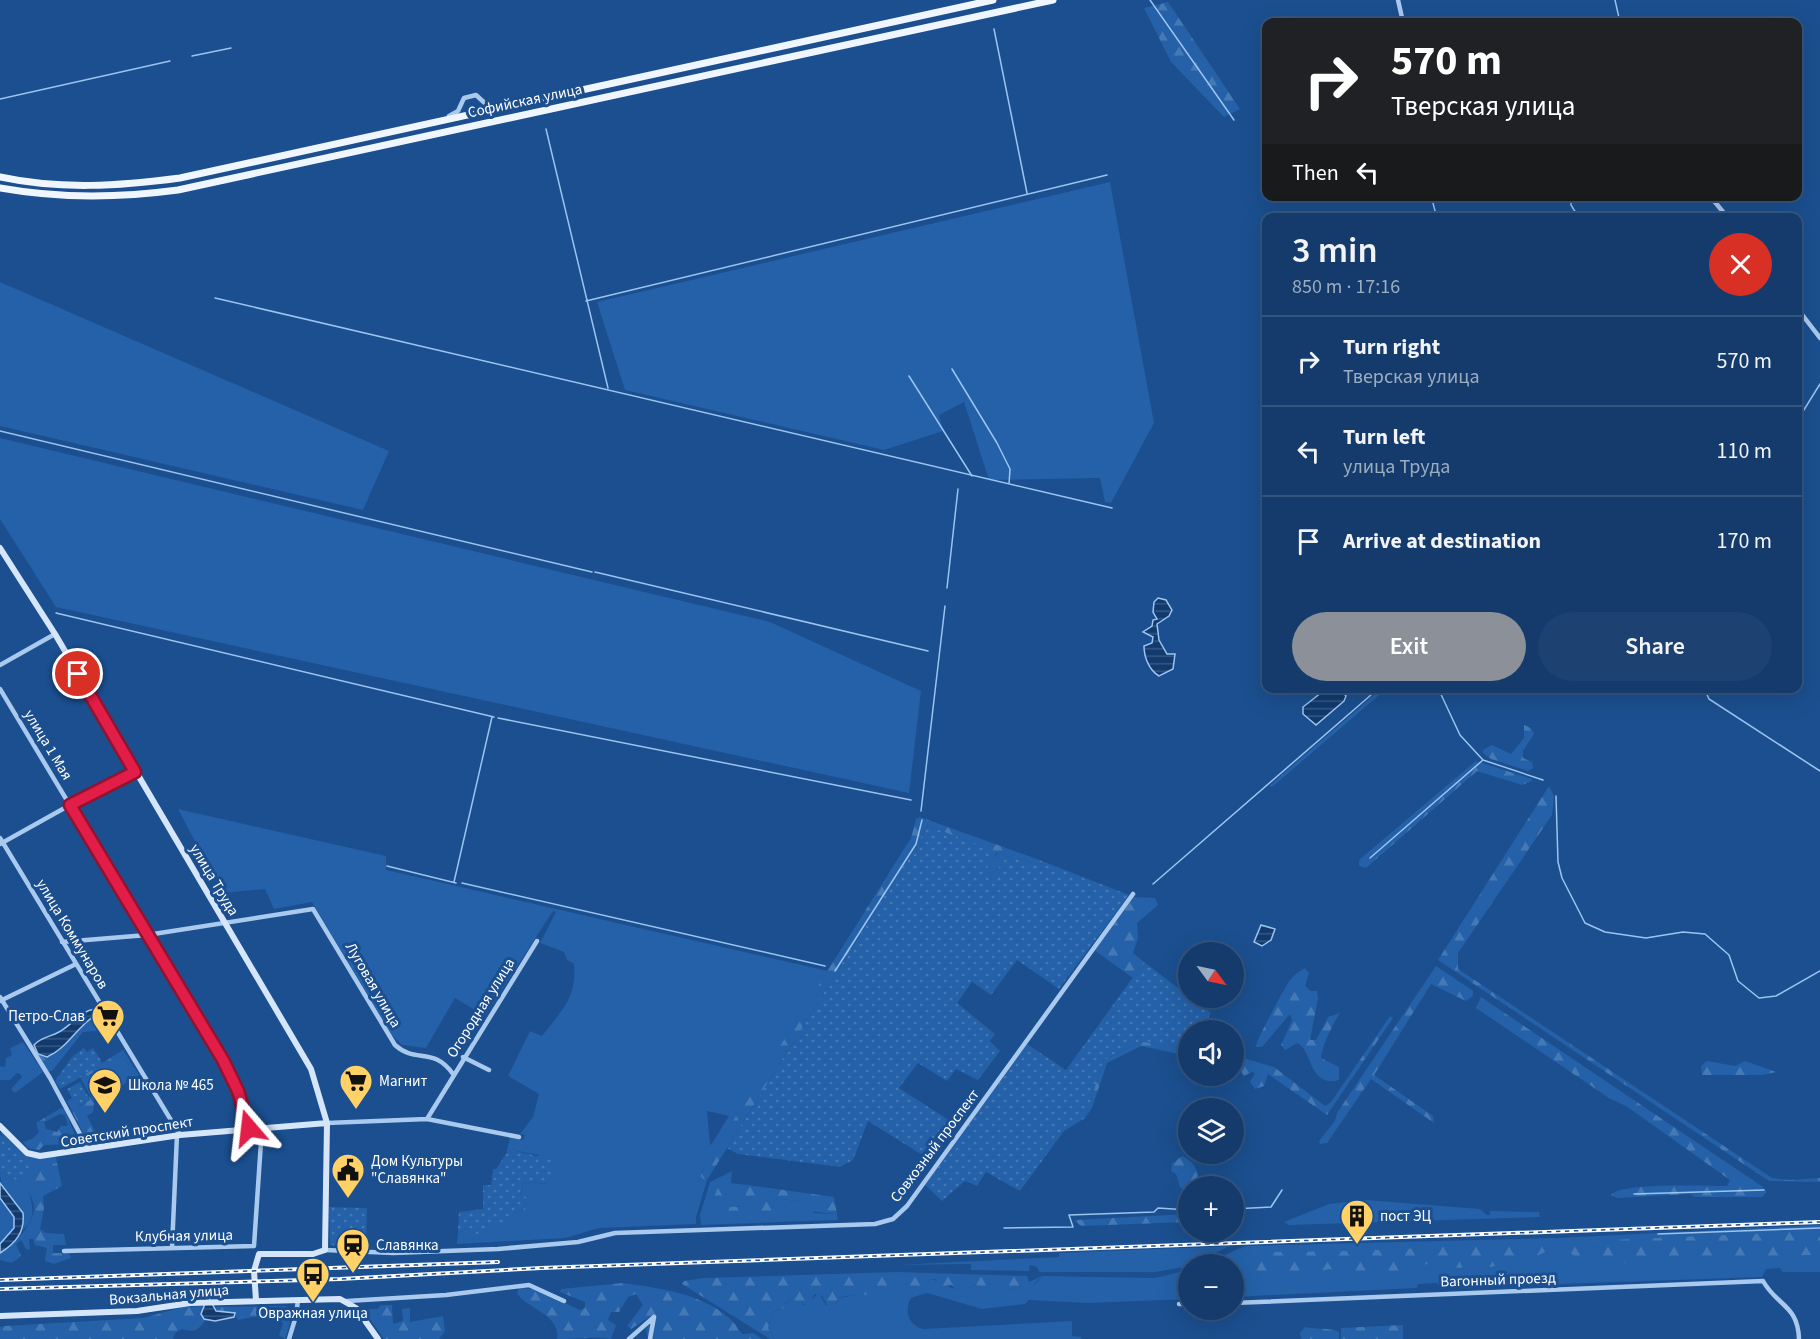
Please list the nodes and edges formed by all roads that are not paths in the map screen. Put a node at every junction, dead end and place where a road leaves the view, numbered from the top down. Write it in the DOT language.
graph roads {
  1 [pos="993,0"];
  2 [pos="1053,0"];
  3 [pos="1398,0"];
  4 [pos="1402,18"];
  5 [pos="521,103"];
  6 [pos="421,125"];
  7 [pos="0,177"];
  8 [pos="0,188"];
  9 [pos="1714,201"];
  10 [pos="1724,213"];
  11 [pos="1802,315"];
  12 [pos="1820,338"];
  13 [pos="0,548"];
  14 [pos="55,634"];
  15 [pos="0,665"];
  16 [pos="0,689"];
  17 [pos="135,772"];
  18 [pos="70,805"];
  19 [pos="1,842"];
  20 [pos="1133,894"];
  21 [pos="225,922"];
  22 [pos="147,935"];
  23 [pos="537,941"];
  24 [pos="62,942"];
  25 [pos="76,964"];
  26 [pos="1,1000"];
  27 [pos="463,1057"];
  28 [pos="489,1070"];
  29 [pos="453,1074"];
  30 [pos="427,1119"];
  31 [pos="327,1123"];
  32 [pos="0,1126"];
  33 [pos="262,1127"];
  34 [pos="249,1128"];
  35 [pos="179,1135"];
  36 [pos="519,1137"];
  37 [pos="87,1147"];
  38 [pos="254,1246"];
  39 [pos="172,1248"];
  40 [pos="325,1250"];
  41 [pos="64,1251"];
  42 [pos="259,1254"];
  43 [pos="256,1300"];
  44 [pos="298,1300"];
  45 [pos="564,1300"];
  46 [pos="347,1301"];
  47 [pos="1244,1303"];
  48 [pos="0,1316"];
  49 [pos="289,1339"];
  50 [pos="378,1339"];
  51 [pos="629,1339"];
  52 [pos="650,1339"];
  53 [pos="1799,1339"];
  1 -- 5 [label="main road, Софийская улица"];
  2 -- 8 [label="main road, Софийская улица"];
  3 -- 4 [label="street"];
  5 -- 6 [label="main road, Софийская улица"];
  5 -- 6 [label="street"];
  6 -- 7 [label="main road, Софийская улица"];
  9 -- 10 [label="street"];
  11 -- 12 [label="street"];
  13 -- 14 [label="street, улица Труда"];
  14 -- 15 [label="street"];
  14 -- 17 [label="street, улица Труда"];
  16 -- 18 [label="street, улица 1 Мая"];
  17 -- 18 [label="street"];
  17 -- 21 [label="street, улица Труда"];
  18 -- 19 [label="street"];
  18 -- 22 [label="street, улица 1 Мая"];
  19 -- 24 [label="street, улица Коммунаров"];
  20 -- 40 [label="street, Совхозный проспект"];
  21 -- 22 [label="street"];
  21 -- 29 [label="street, Луговая улица"];
  21 -- 31 [label="street, улица Труда"];
  22 -- 24 [label="street"];
  22 -- 34 [label="street, улица 1 Мая"];
  23 -- 27 [label="street, Огородная улица"];
  24 -- 25 [label="street, улица Коммунаров"];
  25 -- 26 [label="street"];
  25 -- 35 [label="street, улица Коммунаров"];
  26 -- 37 [label="street"];
  27 -- 28 [label="street"];
  27 -- 29 [label="street, Огородная улица"];
  29 -- 30 [label="street, Огородная улица"];
  30 -- 31 [label="street, Советский проспект"];
  30 -- 36 [label="street, Советский проспект"];
  31 -- 33 [label="street, Советский проспект"];
  31 -- 40 [label="street, улица Труда"];
  32 -- 37 [label="street, Советский проспект"];
  33 -- 34 [label="street, Советский проспект"];
  33 -- 38 [label="street"];
  34 -- 35 [label="street, Советский проспект"];
  35 -- 37 [label="street, Советский проспект"];
  35 -- 39 [label="street"];
  38 -- 39 [label="street, Клубная улица"];
  38 -- 42 [label="street, Клубная улица"];
  39 -- 41 [label="street, Клубная улица"];
  40 -- 42 [label="street"];
  42 -- 43 [label="street"];
  43 -- 44 [label="street, Вокзальная улица"];
  43 -- 48 [label="street, Вокзальная улица"];
  44 -- 46 [label="street, Вокзальная улица"];
  44 -- 49 [label="street"];
  45 -- 46 [label="street"];
  46 -- 50 [label="street"];
  47 -- 53 [label="street, Вагонный проезд"];
  51 -- 52 [label="street"];
}
